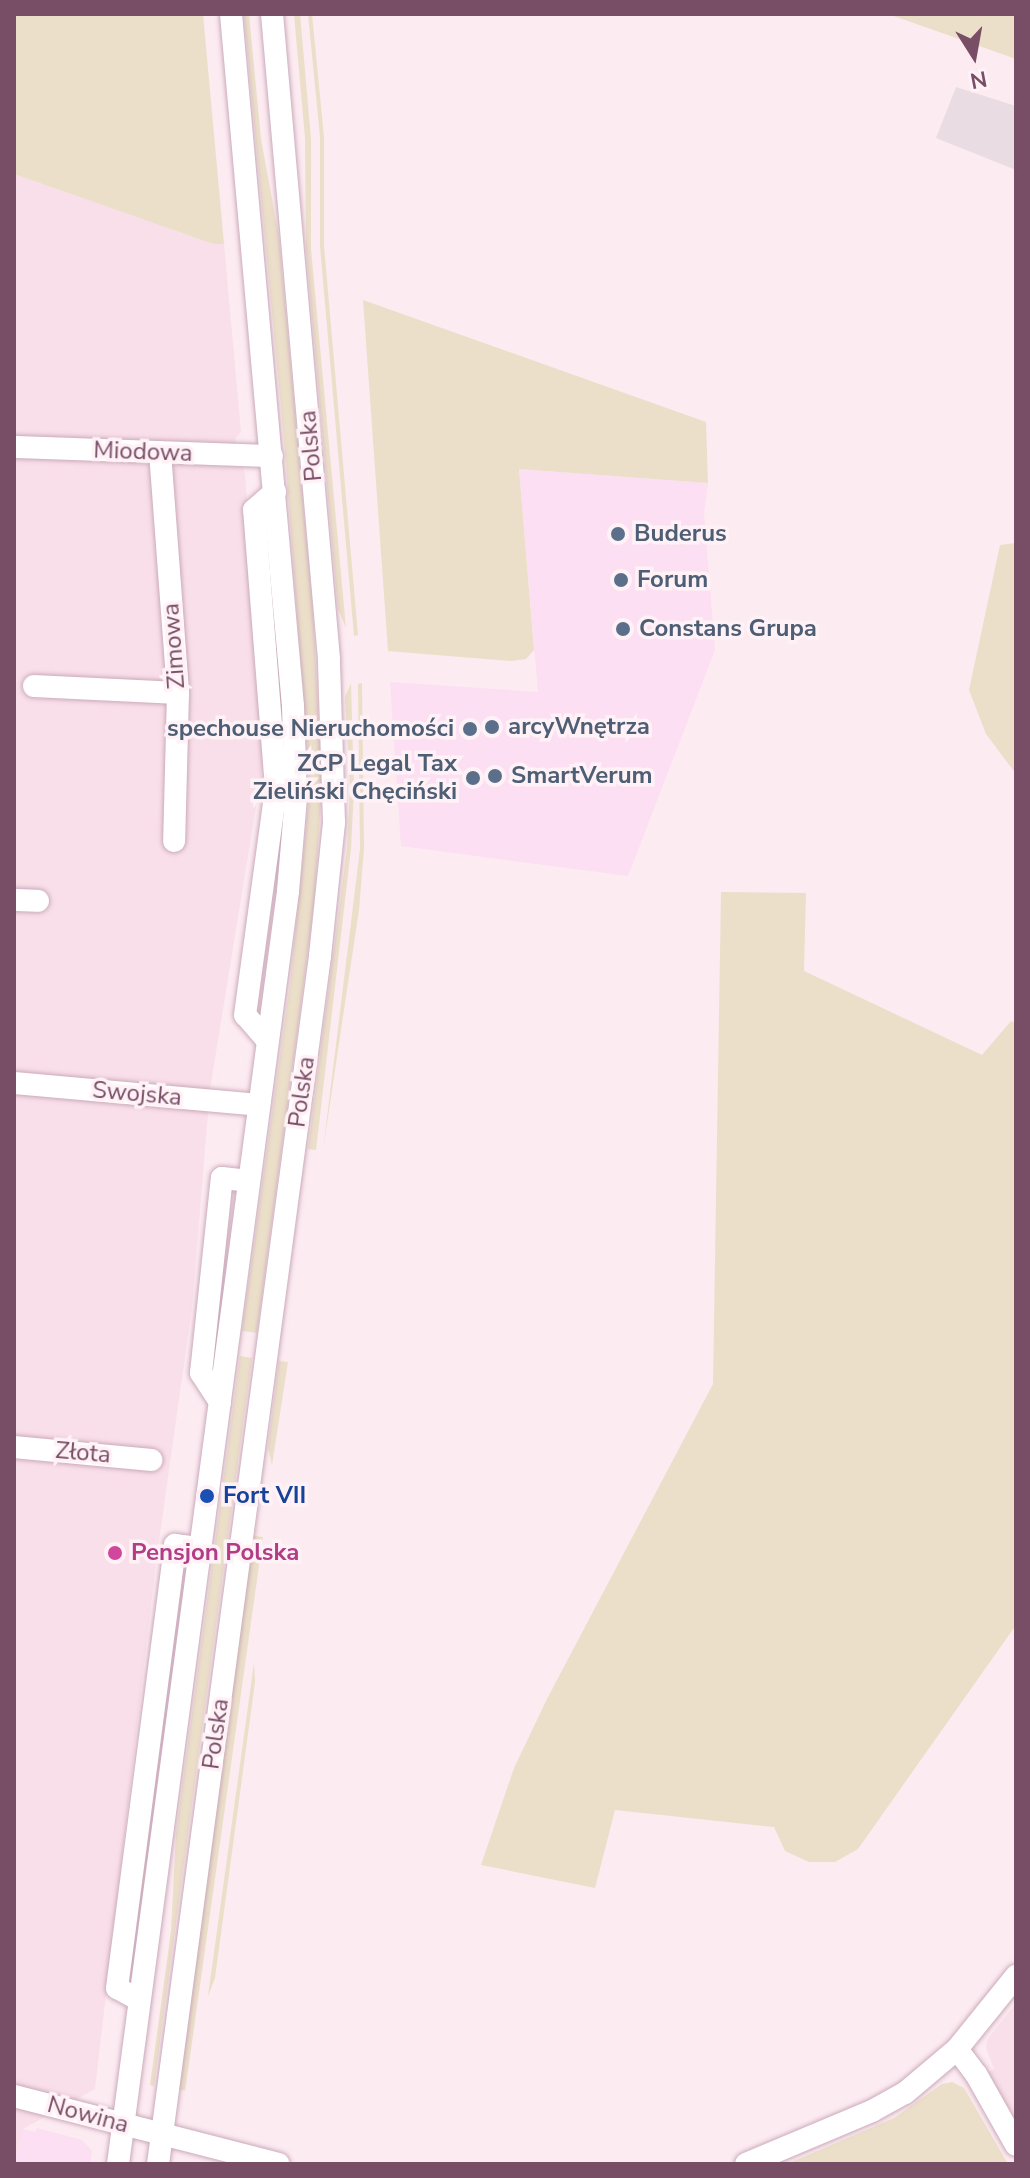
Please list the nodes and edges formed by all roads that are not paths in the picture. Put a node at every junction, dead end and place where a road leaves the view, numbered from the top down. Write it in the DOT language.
graph roads {
  1 [pos="231,14"];
  2 [pos="272,14"];
  3 [pos="14,447"];
  4 [pos="160,452"];
  5 [pos="272,456"];
  6 [pos="34,686"];
  7 [pos="178,693"];
  8 [pos="174,841"];
  9 [pos="14,900"];
  10 [pos="38,901"];
  11 [pos="14,1083"];
  12 [pos="259,1105"];
  13 [pos="14,1447"];
  14 [pos="151,1460"];
  15 [pos="200,1548"];
  16 [pos="1016,1976"];
  17 [pos="139,2000"];
  18 [pos="957,2049"];
  19 [pos="14,2096"];
  20 [pos="123,2124"];
  21 [pos="162,2134"];
  22 [pos="1016,2145"];
  23 [pos="118,2164"];
  24 [pos="158,2164"];
  25 [pos="278,2164"];
  26 [pos="746,2164"];
  1 -- 5 [label="street, Polska"];
  2 -- 21 [label="street, Polska"];
  3 -- 4 [label="street, Miodowa"];
  4 -- 5 [label="street, Miodowa"];
  4 -- 7 [label="street, Zimowa"];
  5 -- 12 [label="street, Polska"];
  6 -- 7 [label="street"];
  7 -- 8 [label="street, Zimowa"];
  9 -- 10 [label="street"];
  11 -- 12 [label="street, Swojska"];
  12 -- 15 [label="street, Polska"];
  13 -- 14 [label="street, Złota"];
  15 -- 17 [label="street, Polska"];
  15 -- 17 [label="street"];
  16 -- 18 [label="street"];
  17 -- 20 [label="street, Polska"];
  18 -- 22 [label="street"];
  18 -- 26 [label="street"];
  19 -- 20 [label="street, Nowina"];
  20 -- 21 [label="street, Nowina"];
  20 -- 23 [label="street, Polska"];
  21 -- 24 [label="street, Polska"];
  21 -- 25 [label="street, Nowina"];
}
